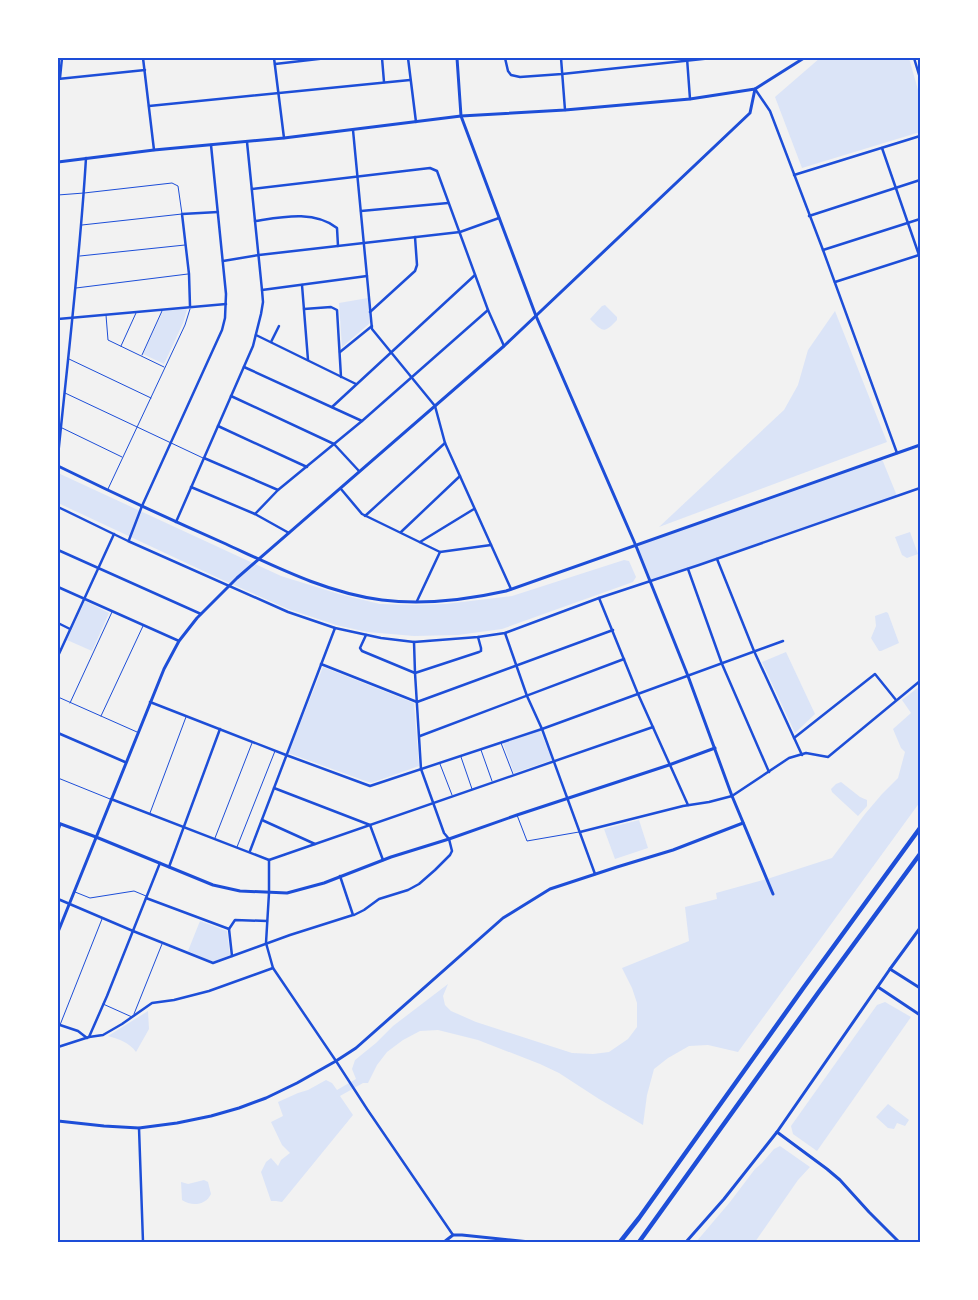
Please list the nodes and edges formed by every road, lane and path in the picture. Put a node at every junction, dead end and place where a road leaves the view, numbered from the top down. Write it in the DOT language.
graph roads {
  1 [pos="62,58"];
  2 [pos="143,58"];
  3 [pos="274,58"];
  4 [pos="328,58"];
  5 [pos="382,58"];
  6 [pos="408,58"];
  7 [pos="457,58"];
  8 [pos="505,58"];
  9 [pos="561,58"];
  10 [pos="686,58"];
  11 [pos="712,58"];
  12 [pos="804,58"];
  13 [pos="914,58"];
  14 [pos="688,62"];
  15 [pos="275,64"];
  16 [pos="145,70"];
  17 [pos="562,74"];
  18 [pos="920,78"];
  19 [pos="59,79"];
  20 [pos="410,80"];
  21 [pos="384,82"];
  22 [pos="755,89"];
  23 [pos="278,93"];
  24 [pos="690,99"];
  25 [pos="149,106"];
  26 [pos="565,110"];
  27 [pos="461,116"];
  28 [pos="416,122"];
  29 [pos="353,130"];
  30 [pos="920,136"];
  31 [pos="284,138"];
  32 [pos="247,142"];
  33 [pos="211,145"];
  34 [pos="882,148"];
  35 [pos="154,150"];
  36 [pos="86,158"];
  37 [pos="58,162"];
  38 [pos="794,175"];
  39 [pos="358,176"];
  40 [pos="920,180"];
  41 [pos="896,188"];
  42 [pos="252,189"];
  43 [pos="84,193"];
  44 [pos="58,195"];
  45 [pos="448,203"];
  46 [pos="361,211"];
  47 [pos="218,212"];
  48 [pos="182,214"];
  49 [pos="809,216"];
  50 [pos="499,218"];
  51 [pos="920,219"];
  52 [pos="255,221"];
  53 [pos="908,222"];
  54 [pos="82,225"];
  55 [pos="460,232"];
  56 [pos="415,237"];
  57 [pos="364,243"];
  58 [pos="186,245"];
  59 [pos="338,246"];
  60 [pos="823,250"];
  61 [pos="258,255"];
  62 [pos="920,255"];
  63 [pos="78,256"];
  64 [pos="223,260"];
  65 [pos="189,274"];
  66 [pos="475,275"];
  67 [pos="367,276"];
  68 [pos="835,282"];
  69 [pos="302,285"];
  70 [pos="75,288"];
  71 [pos="262,290"];
  72 [pos="226,304"];
  73 [pos="190,307"];
  74 [pos="304,309"];
  75 [pos="162,310"];
  76 [pos="488,310"];
  77 [pos="136,312"];
  78 [pos="370,312"];
  79 [pos="106,315"];
  80 [pos="536,316"];
  81 [pos="72,318"];
  82 [pos="58,319"];
  83 [pos="279,326"];
  84 [pos="372,326"];
  85 [pos="256,335"];
  86 [pos="271,342"];
  87 [pos="121,346"];
  88 [pos="504,346"];
  89 [pos="340,352"];
  90 [pos="391,352"];
  91 [pos="142,356"];
  92 [pos="69,359"];
  93 [pos="308,360"];
  94 [pos="244,367"];
  95 [pos="165,368"];
  96 [pos="341,377"];
  97 [pos="411,378"];
  98 [pos="356,384"];
  99 [pos="64,393"];
  100 [pos="231,396"];
  101 [pos="151,398"];
  102 [pos="435,406"];
  103 [pos="332,407"];
  104 [pos="362,421"];
  105 [pos="218,426"];
  106 [pos="59,427"];
  107 [pos="137,427"];
  108 [pos="171,443"];
  109 [pos="445,443"];
  110 [pos="334,444"];
  111 [pos="920,445"];
  112 [pos="897,453"];
  113 [pos="58,456"];
  114 [pos="123,458"];
  115 [pos="203,458"];
  116 [pos="58,466"];
  117 [pos="307,467"];
  118 [pos="360,472"];
  119 [pos="460,476"];
  120 [pos="191,488"];
  121 [pos="920,488"];
  122 [pos="341,489"];
  123 [pos="108,490"];
  124 [pos="278,490"];
  125 [pos="142,506"];
  126 [pos="58,507"];
  127 [pos="474,509"];
  128 [pos="255,514"];
  129 [pos="365,516"];
  130 [pos="176,522"];
  131 [pos="290,533"];
  132 [pos="400,533"];
  133 [pos="114,534"];
  134 [pos="128,540"];
  135 [pos="419,542"];
  136 [pos="491,545"];
  137 [pos="636,546"];
  138 [pos="58,550"];
  139 [pos="440,552"];
  140 [pos="717,559"];
  141 [pos="260,560"];
  142 [pos="98,568"];
  143 [pos="688,569"];
  144 [pos="650,581"];
  145 [pos="230,586"];
  146 [pos="58,587"];
  147 [pos="510,589"];
  148 [pos="599,598"];
  149 [pos="84,599"];
  150 [pos="417,601"];
  151 [pos="112,612"];
  152 [pos="201,614"];
  153 [pos="58,623"];
  154 [pos="143,625"];
  155 [pos="335,628"];
  156 [pos="70,629"];
  157 [pos="613,630"];
  158 [pos="505,633"];
  159 [pos="366,635"];
  160 [pos="478,638"];
  161 [pos="179,641"];
  162 [pos="783,641"];
  163 [pos="414,642"];
  164 [pos="754,651"];
  165 [pos="58,656"];
  166 [pos="624,659"];
  167 [pos="321,664"];
  168 [pos="722,664"];
  169 [pos="516,665"];
  170 [pos="415,673"];
  171 [pos="688,676"];
  172 [pos="920,681"];
  173 [pos="638,694"];
  174 [pos="527,696"];
  175 [pos="58,697"];
  176 [pos="896,700"];
  177 [pos="150,702"];
  178 [pos="417,702"];
  179 [pos="70,703"];
  180 [pos="101,716"];
  181 [pos="187,717"];
  182 [pos="653,727"];
  183 [pos="220,729"];
  184 [pos="542,729"];
  185 [pos="138,732"];
  186 [pos="58,733"];
  187 [pos="419,736"];
  188 [pos="794,738"];
  189 [pos="253,742"];
  190 [pos="501,742"];
  191 [pos="714,748"];
  192 [pos="480,749"];
  193 [pos="275,751"];
  194 [pos="802,755"];
  195 [pos="286,756"];
  196 [pos="460,756"];
  197 [pos="126,762"];
  198 [pos="554,762"];
  199 [pos="440,763"];
  200 [pos="669,765"];
  201 [pos="421,769"];
  202 [pos="769,772"];
  203 [pos="513,775"];
  204 [pos="58,778"];
  205 [pos="492,782"];
  206 [pos="274,788"];
  207 [pos="472,790"];
  208 [pos="732,796"];
  209 [pos="453,797"];
  210 [pos="567,798"];
  211 [pos="111,799"];
  212 [pos="433,804"];
  213 [pos="688,805"];
  214 [pos="150,813"];
  215 [pos="517,815"];
  216 [pos="262,820"];
  217 [pos="743,823"];
  218 [pos="59,824"];
  219 [pos="370,825"];
  220 [pos="184,826"];
  221 [pos="920,828"];
  222 [pos="58,830"];
  223 [pos="580,832"];
  224 [pos="96,837"];
  225 [pos="215,838"];
  226 [pos="449,839"];
  227 [pos="316,844"];
  228 [pos="237,847"];
  229 [pos="250,852"];
  230 [pos="920,854"];
  231 [pos="269,860"];
  232 [pos="383,860"];
  233 [pos="160,863"];
  234 [pos="169,867"];
  235 [pos="596,874"];
  236 [pos="340,876"];
  237 [pos="74,892"];
  238 [pos="269,893"];
  239 [pos="773,894"];
  240 [pos="147,897"];
  241 [pos="58,899"];
  242 [pos="68,905"];
  243 [pos="353,915"];
  244 [pos="102,918"];
  245 [pos="267,921"];
  246 [pos="920,928"];
  247 [pos="228,929"];
  248 [pos="58,932"];
  249 [pos="133,932"];
  250 [pos="162,943"];
  251 [pos="266,944"];
  252 [pos="232,956"];
  253 [pos="273,968"];
  254 [pos="890,969"];
  255 [pos="878,987"];
  256 [pos="920,988"];
  257 [pos="103,1004"];
  258 [pos="920,1015"];
  259 [pos="133,1017"];
  260 [pos="59,1025"];
  261 [pos="88,1037"];
  262 [pos="58,1048"];
  263 [pos="336,1061"];
  264 [pos="58,1121"];
  265 [pos="139,1128"];
  266 [pos="777,1132"];
  267 [pos="453,1235"];
  268 [pos="143,1242"];
  269 [pos="444,1242"];
  270 [pos="530,1242"];
  271 [pos="620,1242"];
  272 [pos="639,1242"];
  273 [pos="686,1242"];
  274 [pos="899,1242"];
  1 -- 19 [label="street"];
  2 -- 16 [label="street"];
  3 -- 15 [label="street"];
  4 -- 15 [label="street"];
  5 -- 21 [label="street"];
  6 -- 20 [label="street"];
  7 -- 27 [label="street"];
  8 -- 17 [label="street"];
  9 -- 17 [label="street"];
  10 -- 14 [label="street"];
  11 -- 14 [label="street"];
  12 -- 22 [label="street"];
  13 -- 18 [label="street"];
  14 -- 17 [label="street"];
  14 -- 24 [label="street"];
  15 -- 23 [label="street"];
  16 -- 19 [label="street"];
  16 -- 25 [label="street"];
  17 -- 26 [label="street"];
  20 -- 21 [label="street"];
  20 -- 28 [label="street"];
  21 -- 23 [label="street"];
  22 -- 24 [label="street"];
  22 -- 38 [label="street"];
  22 -- 80 [label="street"];
  23 -- 25 [label="street"];
  23 -- 31 [label="street"];
  24 -- 26 [label="street"];
  25 -- 35 [label="street"];
  26 -- 27 [label="street"];
  27 -- 28 [label="street"];
  27 -- 50 [label="street"];
  28 -- 29 [label="street"];
  29 -- 31 [label="street"];
  29 -- 39 [label="street"];
  30 -- 34 [label="street"];
  31 -- 32 [label="street"];
  32 -- 33 [label="street"];
  32 -- 42 [label="street"];
  33 -- 35 [label="street"];
  33 -- 47 [label="street"];
  34 -- 38 [label="street"];
  34 -- 41 [label="street"];
  35 -- 36 [label="street"];
  36 -- 37 [label="street"];
  36 -- 43 [label="street"];
  38 -- 49 [label="street"];
  39 -- 42 [label="street"];
  39 -- 45 [label="street"];
  39 -- 46 [label="street"];
  40 -- 41 [label="street"];
  41 -- 49 [label="street"];
  41 -- 53 [label="street"];
  42 -- 52 [label="street"];
  43 -- 44 [label="lane"];
  43 -- 48 [label="lane"];
  43 -- 54 [label="street"];
  45 -- 46 [label="street"];
  45 -- 55 [label="street"];
  46 -- 57 [label="street"];
  47 -- 48 [label="street"];
  47 -- 64 [label="street"];
  48 -- 54 [label="lane"];
  48 -- 58 [label="street"];
  49 -- 60 [label="street"];
  50 -- 55 [label="street"];
  50 -- 80 [label="street"];
  51 -- 53 [label="street"];
  52 -- 59 [label="street"];
  52 -- 61 [label="street"];
  53 -- 60 [label="street"];
  53 -- 62 [label="street"];
  54 -- 63 [label="street"];
  55 -- 56 [label="street"];
  55 -- 66 [label="street"];
  56 -- 57 [label="street"];
  56 -- 78 [label="street"];
  57 -- 59 [label="street"];
  57 -- 67 [label="street"];
  58 -- 63 [label="lane"];
  58 -- 65 [label="street"];
  59 -- 61 [label="street"];
  60 -- 68 [label="street"];
  61 -- 64 [label="street"];
  61 -- 71 [label="street"];
  62 -- 68 [label="street"];
  63 -- 70 [label="street"];
  64 -- 72 [label="street"];
  65 -- 70 [label="lane"];
  65 -- 73 [label="street"];
  66 -- 76 [label="street"];
  66 -- 90 [label="street"];
  67 -- 69 [label="street"];
  67 -- 78 [label="street"];
  68 -- 112 [label="street"];
  69 -- 71 [label="street"];
  69 -- 74 [label="street"];
  70 -- 81 [label="street"];
  71 -- 85 [label="street"];
  72 -- 73 [label="street"];
  72 -- 108 [label="street"];
  73 -- 75 [label="street"];
  73 -- 95 [label="lane"];
  74 -- 89 [label="street"];
  74 -- 93 [label="street"];
  75 -- 77 [label="street"];
  75 -- 91 [label="lane"];
  76 -- 88 [label="street"];
  76 -- 97 [label="street"];
  77 -- 79 [label="street"];
  77 -- 87 [label="lane"];
  78 -- 84 [label="street"];
  79 -- 81 [label="street"];
  79 -- 87 [label="lane"];
  80 -- 88 [label="street"];
  80 -- 137 [label="street"];
  81 -- 82 [label="street"];
  81 -- 92 [label="street"];
  83 -- 86 [label="street"];
  84 -- 89 [label="street"];
  84 -- 90 [label="street"];
  85 -- 86 [label="street"];
  85 -- 94 [label="street"];
  86 -- 93 [label="street"];
  87 -- 91 [label="lane"];
  88 -- 102 [label="street"];
  89 -- 96 [label="street"];
  90 -- 97 [label="street"];
  90 -- 98 [label="street"];
  91 -- 95 [label="lane"];
  92 -- 99 [label="street"];
  92 -- 101 [label="lane"];
  93 -- 96 [label="street"];
  94 -- 100 [label="street"];
  94 -- 103 [label="street"];
  95 -- 101 [label="lane"];
  96 -- 98 [label="street"];
  97 -- 102 [label="street"];
  97 -- 104 [label="street"];
  98 -- 103 [label="street"];
  99 -- 106 [label="street"];
  99 -- 107 [label="lane"];
  100 -- 105 [label="street"];
  100 -- 110 [label="street"];
  101 -- 107 [label="lane"];
  102 -- 109 [label="street"];
  102 -- 118 [label="street"];
  103 -- 104 [label="street"];
  104 -- 110 [label="street"];
  105 -- 115 [label="street"];
  105 -- 117 [label="street"];
  106 -- 113 [label="street"];
  106 -- 114 [label="lane"];
  107 -- 108 [label="lane"];
  107 -- 114 [label="lane"];
  108 -- 115 [label="lane"];
  108 -- 125 [label="street"];
  109 -- 119 [label="street"];
  109 -- 129 [label="street"];
  110 -- 117 [label="street"];
  110 -- 118 [label="street"];
  111 -- 112 [label="street"];
  112 -- 137 [label="street"];
  114 -- 123 [label="lane"];
  115 -- 120 [label="street"];
  115 -- 124 [label="street"];
  116 -- 123 [label="street"];
  117 -- 124 [label="street"];
  118 -- 122 [label="street"];
  119 -- 127 [label="street"];
  119 -- 132 [label="street"];
  120 -- 128 [label="street"];
  120 -- 130 [label="street"];
  121 -- 140 [label="street"];
  122 -- 129 [label="street"];
  122 -- 131 [label="street"];
  123 -- 125 [label="street"];
  124 -- 128 [label="street"];
  125 -- 130 [label="street"];
  125 -- 134 [label="street"];
  126 -- 133 [label="street"];
  127 -- 135 [label="street"];
  127 -- 136 [label="street"];
  128 -- 131 [label="street"];
  129 -- 132 [label="street"];
  130 -- 141 [label="street"];
  131 -- 141 [label="street"];
  132 -- 135 [label="street"];
  133 -- 134 [label="street"];
  133 -- 142 [label="street"];
  134 -- 145 [label="street"];
  135 -- 139 [label="street"];
  136 -- 139 [label="street"];
  136 -- 147 [label="street"];
  137 -- 144 [label="street"];
  137 -- 147 [label="street"];
  138 -- 142 [label="street"];
  139 -- 150 [label="street"];
  140 -- 143 [label="street"];
  140 -- 164 [label="street"];
  141 -- 145 [label="street"];
  141 -- 150 [label="street"];
  142 -- 149 [label="street"];
  142 -- 152 [label="street"];
  143 -- 144 [label="street"];
  143 -- 168 [label="street"];
  144 -- 148 [label="street"];
  144 -- 171 [label="street"];
  145 -- 152 [label="street"];
  145 -- 155 [label="street"];
  146 -- 149 [label="street"];
  147 -- 150 [label="street"];
  148 -- 157 [label="street"];
  148 -- 158 [label="street"];
  149 -- 151 [label="street"];
  149 -- 156 [label="street"];
  151 -- 154 [label="street"];
  151 -- 179 [label="lane"];
  152 -- 161 [label="street"];
  153 -- 156 [label="street"];
  154 -- 161 [label="street"];
  154 -- 180 [label="lane"];
  155 -- 159 [label="street"];
  155 -- 167 [label="street"];
  156 -- 165 [label="street"];
  157 -- 166 [label="street"];
  157 -- 169 [label="street"];
  158 -- 160 [label="street"];
  158 -- 169 [label="street"];
  159 -- 163 [label="street"];
  159 -- 170 [label="street"];
  160 -- 163 [label="street"];
  160 -- 170 [label="street"];
  161 -- 177 [label="street"];
  162 -- 164 [label="street"];
  163 -- 170 [label="street"];
  164 -- 168 [label="street"];
  164 -- 188 [label="street"];
  166 -- 173 [label="street"];
  166 -- 174 [label="street"];
  167 -- 178 [label="street"];
  167 -- 195 [label="street"];
  168 -- 171 [label="street"];
  168 -- 202 [label="street"];
  169 -- 174 [label="street"];
  169 -- 178 [label="street"];
  170 -- 178 [label="street"];
  171 -- 173 [label="street"];
  171 -- 191 [label="street"];
  172 -- 176 [label="street"];
  173 -- 182 [label="street"];
  173 -- 184 [label="street"];
  174 -- 184 [label="street"];
  174 -- 187 [label="street"];
  175 -- 179 [label="lane"];
  176 -- 188 [label="street"];
  176 -- 194 [label="street"];
  177 -- 181 [label="street"];
  177 -- 185 [label="street"];
  178 -- 187 [label="street"];
  179 -- 180 [label="lane"];
  180 -- 185 [label="lane"];
  181 -- 183 [label="street"];
  181 -- 214 [label="lane"];
  182 -- 198 [label="street"];
  182 -- 200 [label="street"];
  183 -- 189 [label="street"];
  183 -- 220 [label="street"];
  184 -- 190 [label="street"];
  184 -- 198 [label="street"];
  185 -- 197 [label="street"];
  186 -- 197 [label="street"];
  187 -- 201 [label="street"];
  188 -- 194 [label="street"];
  189 -- 193 [label="street"];
  189 -- 225 [label="lane"];
  190 -- 192 [label="street"];
  190 -- 203 [label="lane"];
  191 -- 200 [label="street"];
  191 -- 208 [label="street"];
  192 -- 196 [label="street"];
  192 -- 205 [label="lane"];
  193 -- 195 [label="street"];
  193 -- 228 [label="lane"];
  194 -- 202 [label="street"];
  195 -- 201 [label="street"];
  195 -- 206 [label="street"];
  196 -- 199 [label="street"];
  196 -- 207 [label="lane"];
  197 -- 211 [label="street"];
  198 -- 203 [label="street"];
  198 -- 210 [label="street"];
  199 -- 201 [label="street"];
  199 -- 209 [label="lane"];
  200 -- 210 [label="street"];
  200 -- 213 [label="street"];
  201 -- 212 [label="street"];
  202 -- 208 [label="street"];
  203 -- 205 [label="street"];
  204 -- 211 [label="lane"];
  205 -- 207 [label="street"];
  206 -- 216 [label="street"];
  206 -- 219 [label="street"];
  207 -- 209 [label="street"];
  208 -- 213 [label="street"];
  208 -- 217 [label="street"];
  209 -- 212 [label="street"];
  210 -- 215 [label="street"];
  210 -- 223 [label="street"];
  211 -- 214 [label="street"];
  211 -- 224 [label="street"];
  212 -- 219 [label="street"];
  212 -- 226 [label="street"];
  213 -- 223 [label="street"];
  214 -- 220 [label="street"];
  215 -- 223 [label="lane"];
  215 -- 226 [label="street"];
  216 -- 227 [label="street"];
  216 -- 229 [label="street"];
  217 -- 235 [label="street"];
  217 -- 239 [label="street"];
  218 -- 222 [label="street"];
  218 -- 224 [label="street"];
  219 -- 227 [label="street"];
  219 -- 232 [label="street"];
  220 -- 225 [label="street"];
  220 -- 234 [label="street"];
  221 -- 271 [label="highway"];
  223 -- 235 [label="street"];
  224 -- 233 [label="street"];
  224 -- 237 [label="street"];
  225 -- 228 [label="street"];
  226 -- 232 [label="street"];
  226 -- 243 [label="street"];
  227 -- 231 [label="street"];
  228 -- 229 [label="street"];
  229 -- 231 [label="street"];
  230 -- 272 [label="highway"];
  231 -- 238 [label="street"];
  232 -- 236 [label="street"];
  233 -- 234 [label="street"];
  233 -- 240 [label="street"];
  234 -- 238 [label="street"];
  235 -- 263 [label="street"];
  236 -- 238 [label="street"];
  236 -- 243 [label="street"];
  237 -- 240 [label="lane"];
  237 -- 242 [label="street"];
  238 -- 245 [label="street"];
  240 -- 247 [label="street"];
  240 -- 249 [label="street"];
  241 -- 242 [label="street"];
  242 -- 244 [label="street"];
  242 -- 248 [label="street"];
  243 -- 251 [label="street"];
  244 -- 249 [label="street"];
  244 -- 260 [label="lane"];
  245 -- 247 [label="street"];
  245 -- 251 [label="street"];
  246 -- 254 [label="street"];
  247 -- 252 [label="street"];
  249 -- 250 [label="street"];
  249 -- 257 [label="street"];
  250 -- 252 [label="street"];
  250 -- 259 [label="lane"];
  251 -- 252 [label="street"];
  251 -- 253 [label="street"];
  253 -- 259 [label="street"];
  253 -- 263 [label="street"];
  254 -- 255 [label="street"];
  254 -- 256 [label="street"];
  255 -- 258 [label="street"];
  255 -- 266 [label="street"];
  257 -- 259 [label="lane"];
  257 -- 261 [label="street"];
  259 -- 261 [label="street"];
  260 -- 261 [label="street"];
  261 -- 262 [label="street"];
  263 -- 265 [label="street"];
  263 -- 267 [label="street"];
  264 -- 265 [label="street"];
  265 -- 268 [label="street"];
  266 -- 273 [label="street"];
  266 -- 274 [label="street"];
  267 -- 269 [label="street"];
  267 -- 270 [label="street"];
}
